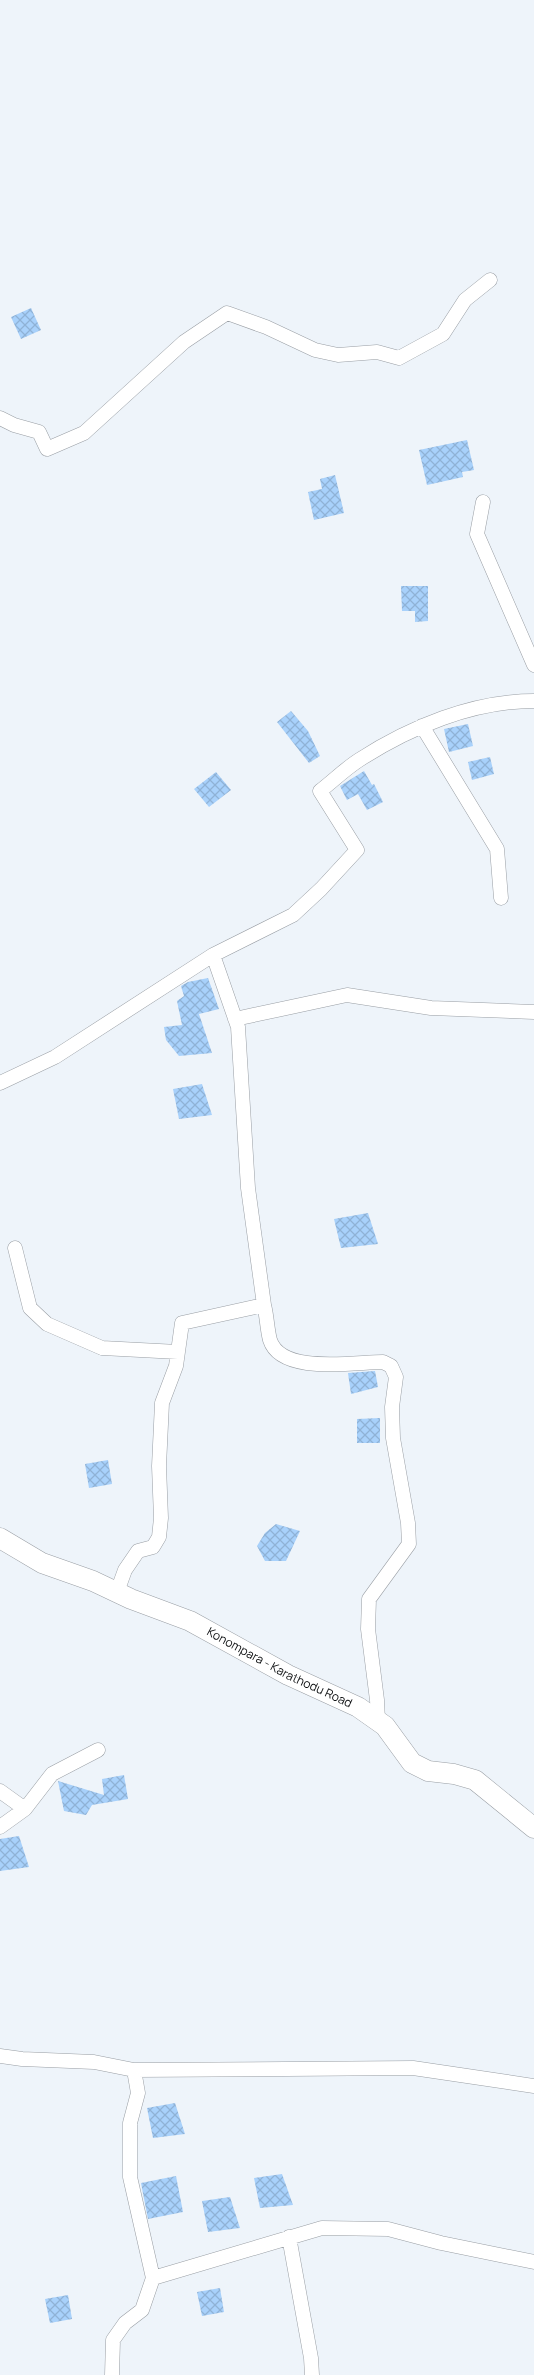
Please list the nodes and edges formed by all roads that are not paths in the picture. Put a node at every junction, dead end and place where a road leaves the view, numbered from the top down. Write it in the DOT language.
graph roads {
  1 [pos="490,280"];
  2 [pos="0,418"];
  3 [pos="483,502"];
  4 [pos="534,665"];
  5 [pos="534,701"];
  6 [pos="422,726"];
  7 [pos="501,898"];
  8 [pos="213,956"];
  9 [pos="534,1012"];
  10 [pos="235,1019"];
  11 [pos="0,1083"];
  12 [pos="15,1248"];
  13 [pos="264,1305"];
  14 [pos="178,1352"];
  15 [pos="0,1538"];
  16 [pos="117,1592"];
  17 [pos="378,1721"];
  18 [pos="98,1750"];
  19 [pos="0,1791"];
  20 [pos="26,1809"];
  21 [pos="0,1827"];
  22 [pos="534,1828"];
  23 [pos="0,2056"];
  24 [pos="134,2070"];
  25 [pos="534,2086"];
  26 [pos="289,2237"];
  27 [pos="534,2262"];
  28 [pos="153,2278"];
  29 [pos="112,2375"];
  30 [pos="312,2375"];
  1 -- 2 [label="street"];
  3 -- 4 [label="street"];
  5 -- 6 [label="street"];
  6 -- 7 [label="street"];
  6 -- 8 [label="street"];
  8 -- 10 [label="street"];
  8 -- 11 [label="street"];
  9 -- 10 [label="street"];
  10 -- 13 [label="street"];
  12 -- 14 [label="street"];
  13 -- 14 [label="street"];
  13 -- 17 [label="street"];
  14 -- 16 [label="street"];
  15 -- 16 [label="main road, Konompara - Karathodu Road"];
  16 -- 17 [label="main road, Konompara - Karathodu Road"];
  17 -- 22 [label="main road, Konompara - Karathodu Road"];
  18 -- 20 [label="street"];
  19 -- 20 [label="street"];
  20 -- 21 [label="street"];
  23 -- 24 [label="street"];
  24 -- 25 [label="street"];
  24 -- 28 [label="street"];
  26 -- 27 [label="street"];
  26 -- 28 [label="street"];
  26 -- 30 [label="street"];
  28 -- 29 [label="street"];
}
